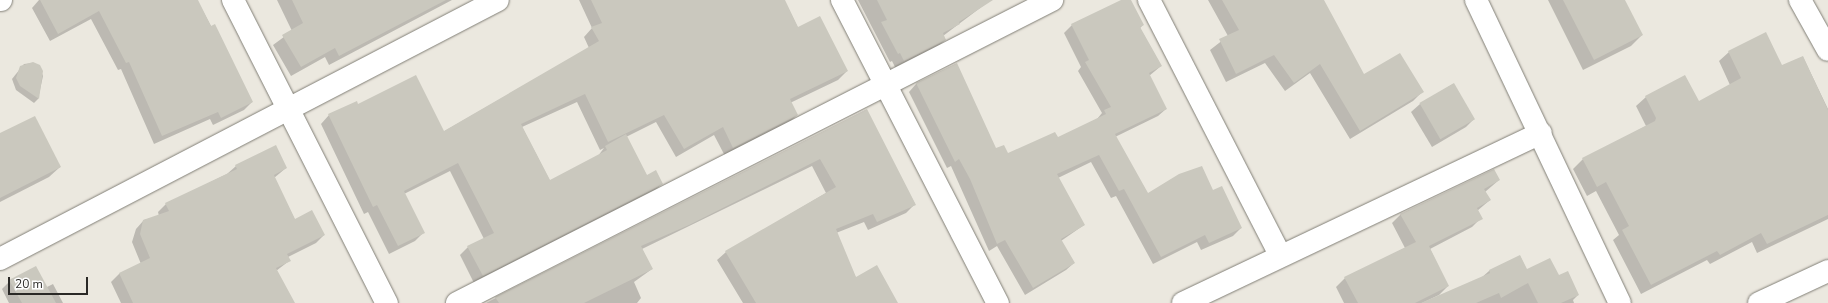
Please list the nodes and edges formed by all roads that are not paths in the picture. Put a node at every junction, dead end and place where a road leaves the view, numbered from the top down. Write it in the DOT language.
graph roads {
  1 [pos="233,0"];
  2 [pos="498,0"];
  3 [pos="842,0"];
  4 [pos="1052,0"];
  5 [pos="1149,0"];
  6 [pos="1476,0"];
  7 [pos="1800,0"];
  8 [pos="1828,50"];
  9 [pos="884,84"];
  10 [pos="288,110"];
  11 [pos="1541,133"];
  12 [pos="1280,255"];
  13 [pos="0,259"];
  14 [pos="1828,270"];
  15 [pos="387,303"];
  16 [pos="457,303"];
  17 [pos="998,303"];
  18 [pos="1183,303"];
  19 [pos="1620,303"];
  20 [pos="1759,303"];
  1 -- 10 [label="street"];
  2 -- 10 [label="street"];
  3 -- 9 [label="street"];
  4 -- 9 [label="street"];
  5 -- 12 [label="street"];
  6 -- 11 [label="street"];
  7 -- 8 [label="street"];
  9 -- 16 [label="street"];
  9 -- 17 [label="street"];
  10 -- 13 [label="street"];
  10 -- 15 [label="street"];
  11 -- 12 [label="street"];
  11 -- 19 [label="street"];
  12 -- 18 [label="street"];
  14 -- 20 [label="street"];
}
